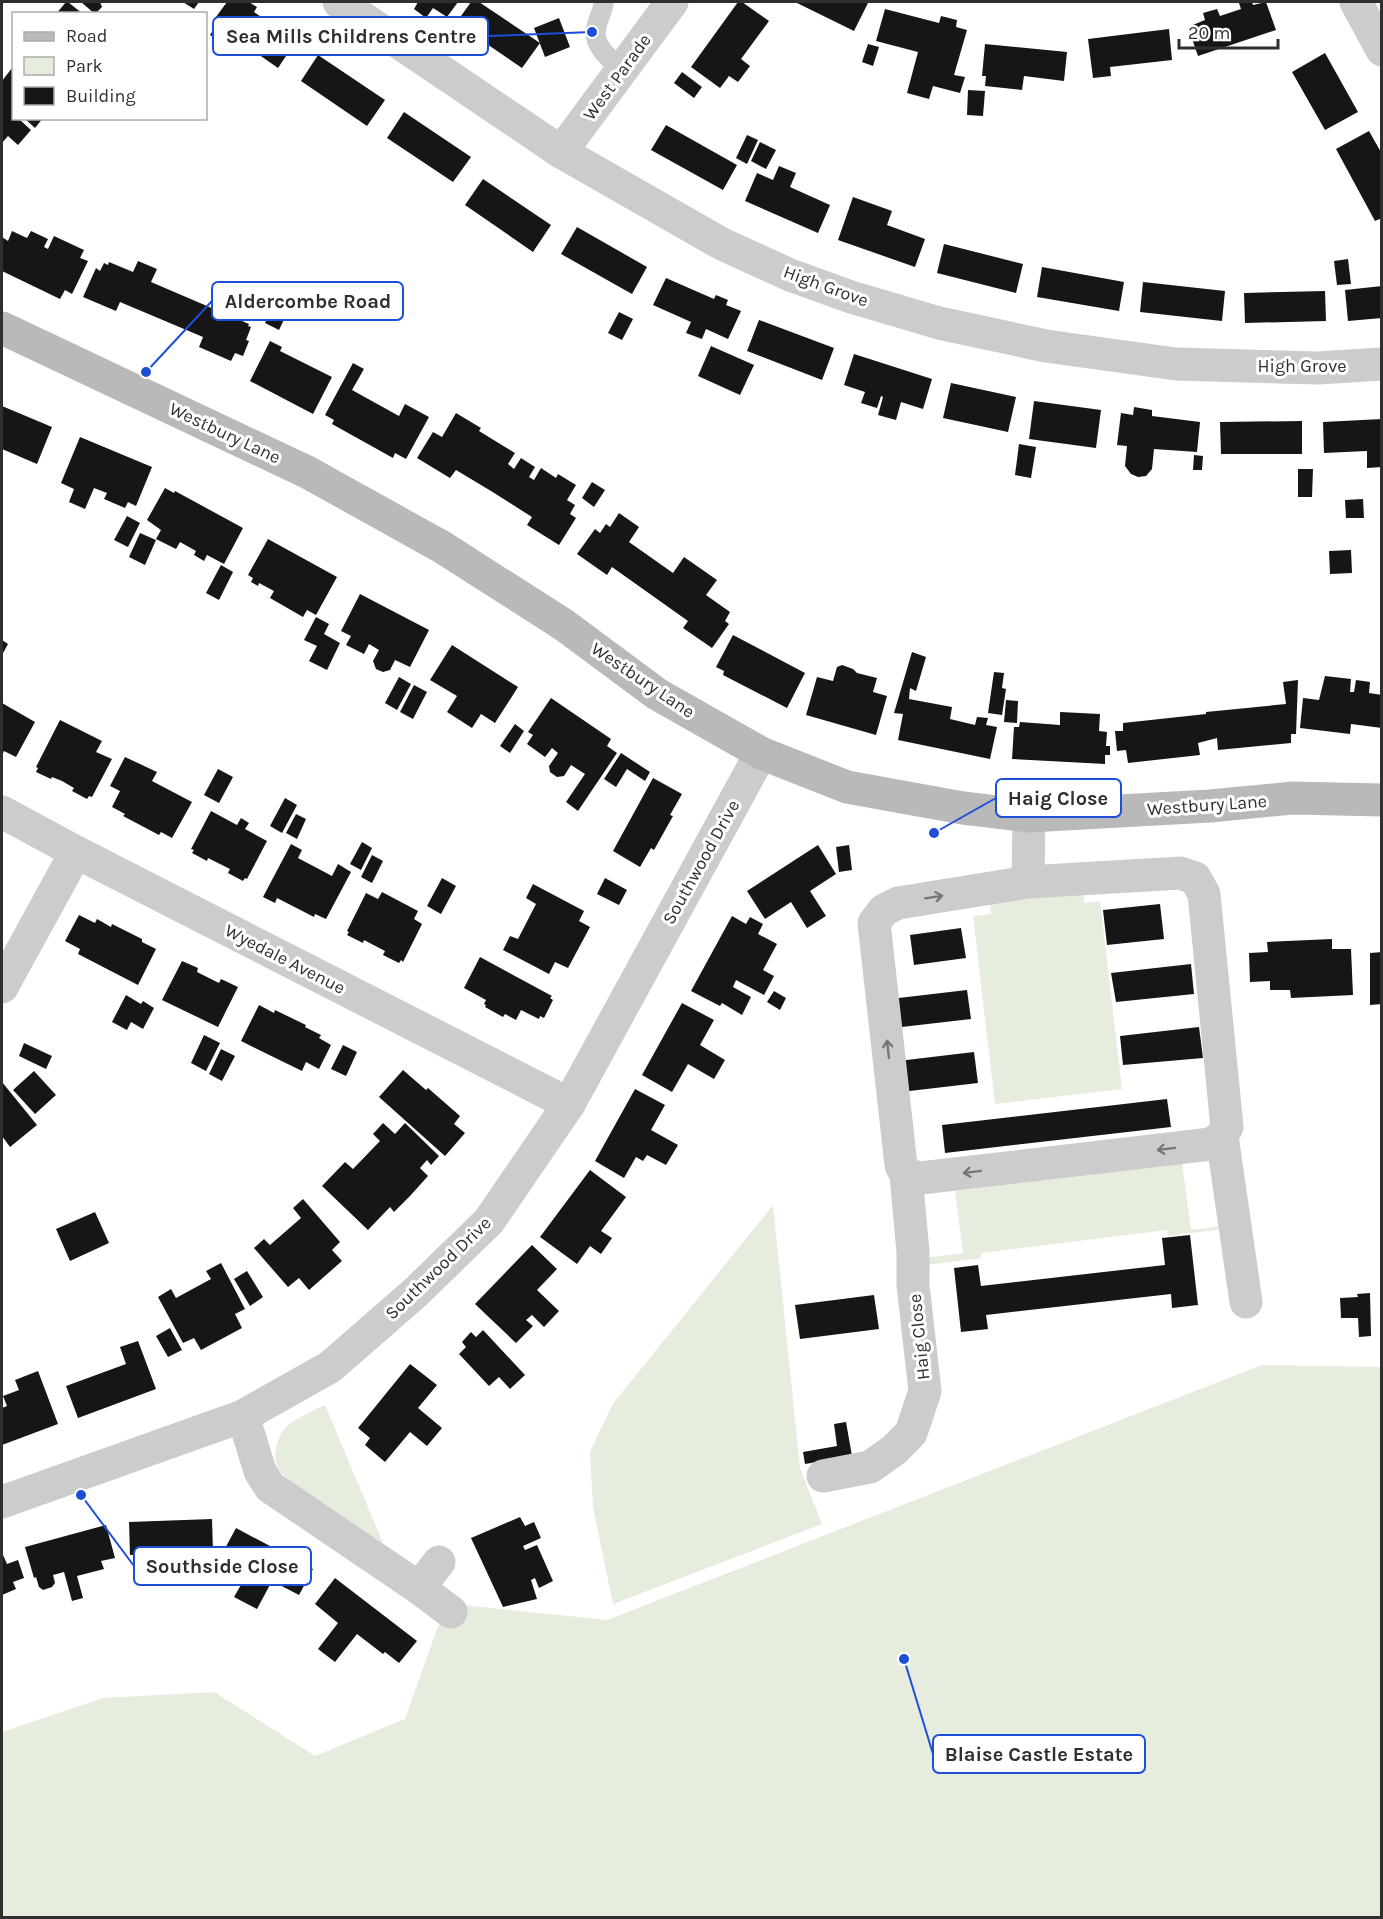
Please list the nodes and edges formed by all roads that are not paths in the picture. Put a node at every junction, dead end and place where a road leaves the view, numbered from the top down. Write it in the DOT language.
graph roads {
  1 [pos="339,2"];
  2 [pos="604,2"];
  3 [pos="672,2"];
  4 [pos="1356,2"];
  5 [pos="1382,50"];
  6 [pos="622,70"];
  7 [pos="561,152"];
  8 [pos="2,328"];
  9 [pos="1382,364"];
  10 [pos="760,753"];
  11 [pos="1382,800"];
  12 [pos="2,812"];
  13 [pos="1029,816"];
  14 [pos="76,852"];
  15 [pos="1028,882"];
  16 [pos="2,987"];
  17 [pos="569,1104"];
  18 [pos="1222,1136"];
  19 [pos="906,1175"];
  20 [pos="1246,1302"];
  21 [pos="243,1416"];
  22 [pos="823,1476"];
  23 [pos="2,1502"];
  24 [pos="439,1562"];
  25 [pos="419,1588"];
  26 [pos="451,1612"];
  1 -- 7 [label="street, High Grove"];
  2 -- 6 [label="lane"];
  3 -- 6 [label="street, West Parade"];
  4 -- 5 [label="street"];
  6 -- 7 [label="street, West Parade"];
  7 -- 9 [label="street, High Grove"];
  8 -- 10 [label="street, Westbury Lane"];
  10 -- 13 [label="street, Westbury Lane"];
  10 -- 17 [label="street, Southwood Drive"];
  11 -- 13 [label="street, Westbury Lane"];
  12 -- 14 [label="street, Wyedale Avenue"];
  13 -- 15 [label="street"];
  14 -- 16 [label="street"];
  14 -- 17 [label="street, Wyedale Avenue"];
  15 -- 18 [label="street, Haig Close"];
  19 -- 15 [label="street, Haig Close, one-way"];
  17 -- 21 [label="street, Southwood Drive"];
  18 -- 19 [label="street, one-way"];
  18 -- 20 [label="street, Haig Close"];
  19 -- 22 [label="street, Haig Close"];
  21 -- 23 [label="street, Southwood Drive"];
  21 -- 25 [label="street"];
  24 -- 25 [label="street"];
  25 -- 26 [label="street"];
}
